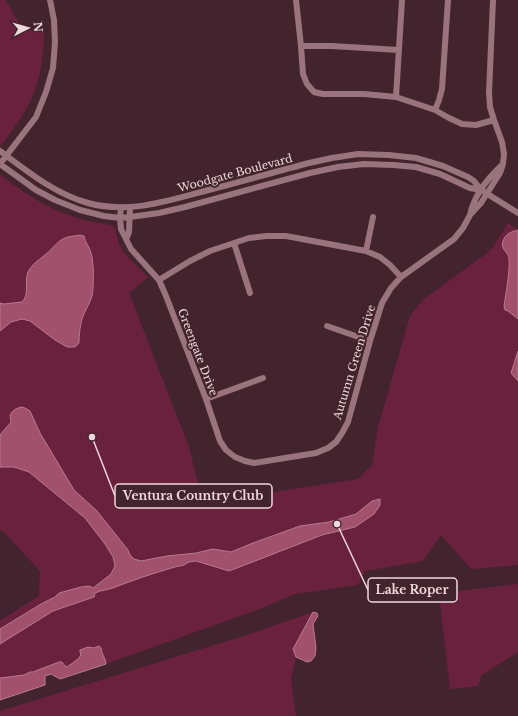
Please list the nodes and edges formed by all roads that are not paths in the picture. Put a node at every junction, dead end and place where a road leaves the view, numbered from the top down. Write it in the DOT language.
graph roads {
  1 [pos="50,0"];
  2 [pos="296,0"];
  3 [pos="402,0"];
  4 [pos="448,0"];
  5 [pos="493,0"];
  6 [pos="302,46"];
  7 [pos="399,50"];
  8 [pos="396,97"];
  9 [pos="435,110"];
  10 [pos="494,120"];
  11 [pos="0,150"];
  12 [pos="7,156"];
  13 [pos="0,164"];
  14 [pos="209,190"];
  15 [pos="484,191"];
  16 [pos="211,199"];
  17 [pos="121,207"];
  18 [pos="130,207"];
  19 [pos="518,213"];
  20 [pos="130,217"];
  21 [pos="374,217"];
  22 [pos="120,218"];
  23 [pos="126,239"];
  24 [pos="234,243"];
  25 [pos="366,251"];
  26 [pos="401,277"];
  27 [pos="159,280"];
  28 [pos="250,293"];
  29 [pos="327,326"];
  30 [pos="370,340"];
  31 [pos="263,378"];
  32 [pos="206,399"];
  33 [pos="254,463"];
  1 -- 12 [label="street"];
  2 -- 6 [label="street"];
  3 -- 7 [label="street"];
  4 -- 9 [label="street"];
  5 -- 10 [label="street"];
  6 -- 7 [label="street"];
  6 -- 8 [label="street"];
  7 -- 8 [label="street"];
  8 -- 9 [label="street"];
  9 -- 10 [label="street"];
  10 -- 15 [label="street, Autumn Green Drive"];
  11 -- 12 [label="street, Woodgate Boulevard"];
  12 -- 13 [label="street"];
  12 -- 17 [label="street, Woodgate Boulevard"];
  13 -- 22 [label="street, Woodgate Boulevard"];
  14 -- 15 [label="street, Woodgate Boulevard"];
  14 -- 16 [label="street"];
  14 -- 18 [label="street, Woodgate Boulevard"];
  15 -- 16 [label="street, Woodgate Boulevard"];
  15 -- 19 [label="street, Woodgate Boulevard"];
  15 -- 26 [label="street, Autumn Green Drive"];
  16 -- 20 [label="street, Woodgate Boulevard"];
  17 -- 18 [label="street, Woodgate Boulevard"];
  17 -- 22 [label="street, Greengate Drive"];
  18 -- 20 [label="street"];
  20 -- 22 [label="street, Woodgate Boulevard"];
  20 -- 23 [label="street"];
  21 -- 25 [label="street"];
  22 -- 23 [label="street, Greengate Drive"];
  23 -- 27 [label="street, Greengate Drive"];
  24 -- 25 [label="street"];
  24 -- 27 [label="street"];
  24 -- 28 [label="street"];
  25 -- 26 [label="street"];
  26 -- 30 [label="street, Autumn Green Drive"];
  27 -- 32 [label="street, Greengate Drive"];
  29 -- 30 [label="street"];
  30 -- 33 [label="street, Autumn Green Drive"];
  31 -- 32 [label="street"];
  32 -- 33 [label="street, Greengate Drive"];
}
